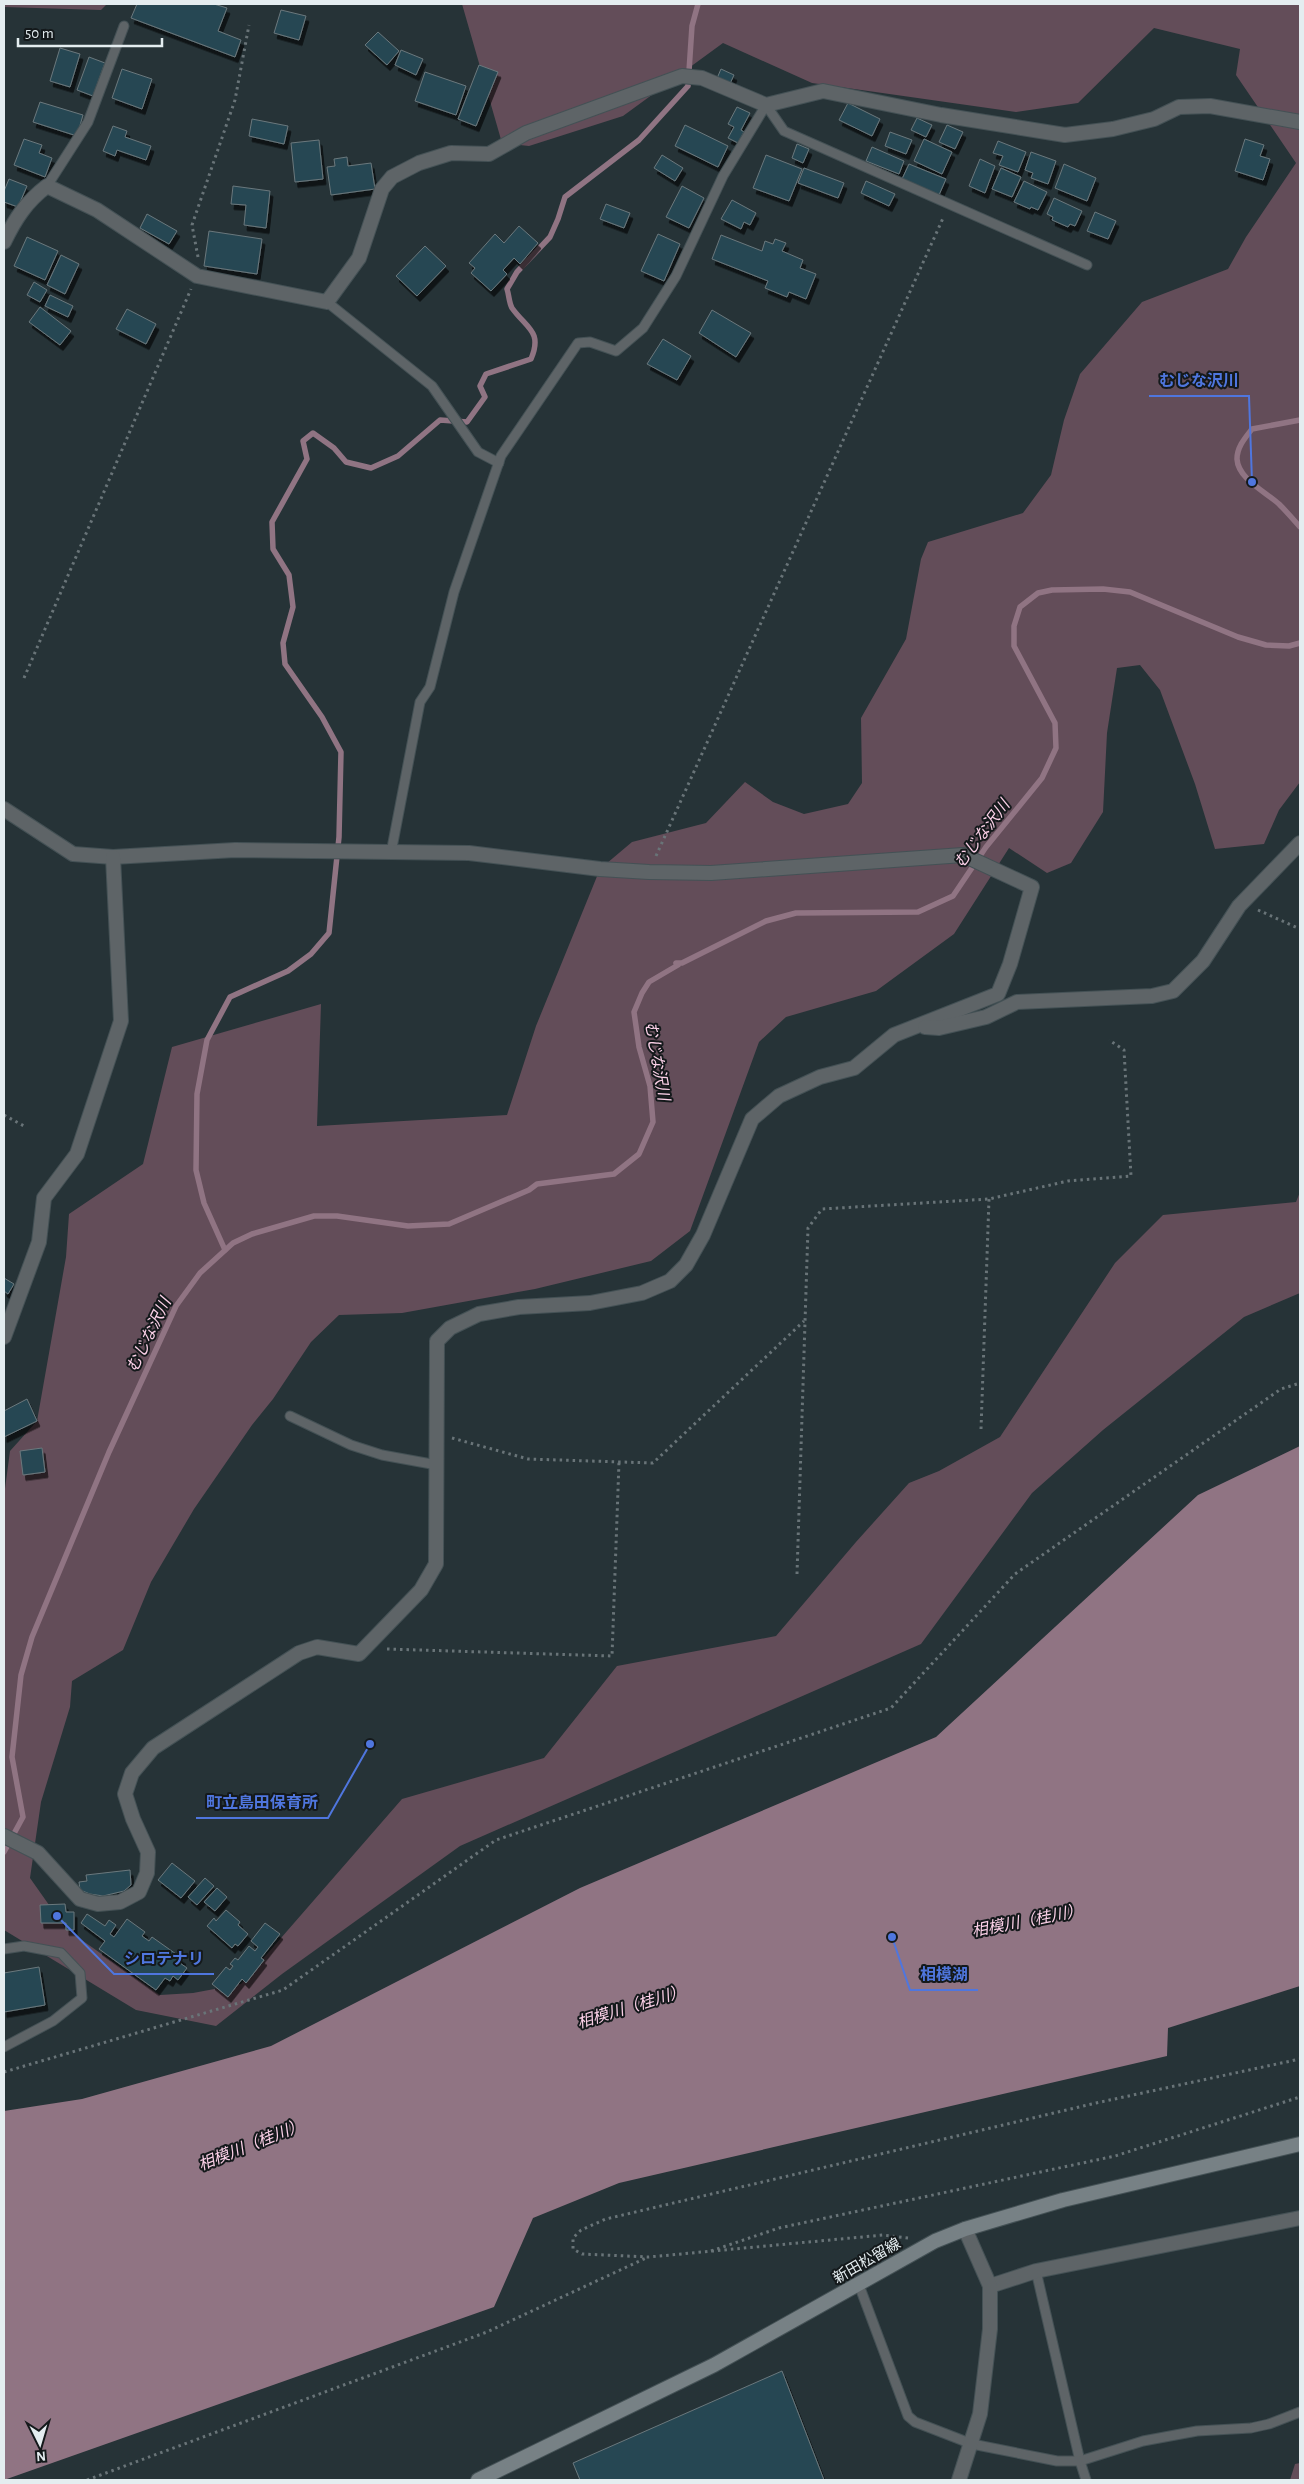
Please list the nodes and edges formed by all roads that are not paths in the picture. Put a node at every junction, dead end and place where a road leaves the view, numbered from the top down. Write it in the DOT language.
graph roads {
  1 [pos="124,26"];
  2 [pos="766,105"];
  3 [pos="1300,122"];
  4 [pos="46,186"];
  5 [pos="4,242"];
  6 [pos="1087,265"];
  7 [pos="327,302"];
  8 [pos="499,463"];
  9 [pos="4,809"];
  10 [pos="1300,843"];
  11 [pos="390,853"];
  12 [pos="113,857"];
  13 [pos="919,1026"];
  14 [pos="4,1337"];
  15 [pos="290,1416"];
  16 [pos="436,1466"];
  17 [pos="4,1836"];
  18 [pos="4,1950"];
  19 [pos="4,2048"];
  20 [pos="1300,2144"];
  21 [pos="1300,2218"];
  22 [pos="965,2228"];
  23 [pos="1036,2271"];
  24 [pos="859,2286"];
  25 [pos="990,2286"];
  26 [pos="1300,2412"];
  27 [pos="972,2444"];
  28 [pos="1080,2461"];
  29 [pos="478,2480"];
  30 [pos="959,2480"];
  31 [pos="1086,2480"];
  1 -- 4 [label="lane"];
  2 -- 3 [label="street"];
  2 -- 6 [label="lane"];
  2 -- 7 [label="street"];
  2 -- 8 [label="lane"];
  4 -- 5 [label="street"];
  4 -- 7 [label="street"];
  7 -- 8 [label="lane"];
  8 -- 11 [label="lane"];
  9 -- 12 [label="street"];
  10 -- 13 [label="street"];
  11 -- 12 [label="street"];
  11 -- 13 [label="street"];
  12 -- 14 [label="street"];
  13 -- 16 [label="street"];
  15 -- 16 [label="lane"];
  16 -- 17 [label="street"];
  18 -- 19 [label="lane"];
  20 -- 22 [label="main road, 新田松留線"];
  21 -- 23 [label="street"];
  22 -- 24 [label="main road, 新田松留線"];
  22 -- 25 [label="street"];
  23 -- 25 [label="street"];
  23 -- 28 [label="lane"];
  24 -- 27 [label="lane"];
  24 -- 29 [label="main road, 新田松留線"];
  25 -- 27 [label="street"];
  26 -- 28 [label="lane"];
  27 -- 28 [label="lane"];
  27 -- 30 [label="street"];
  28 -- 31 [label="lane"];
}
